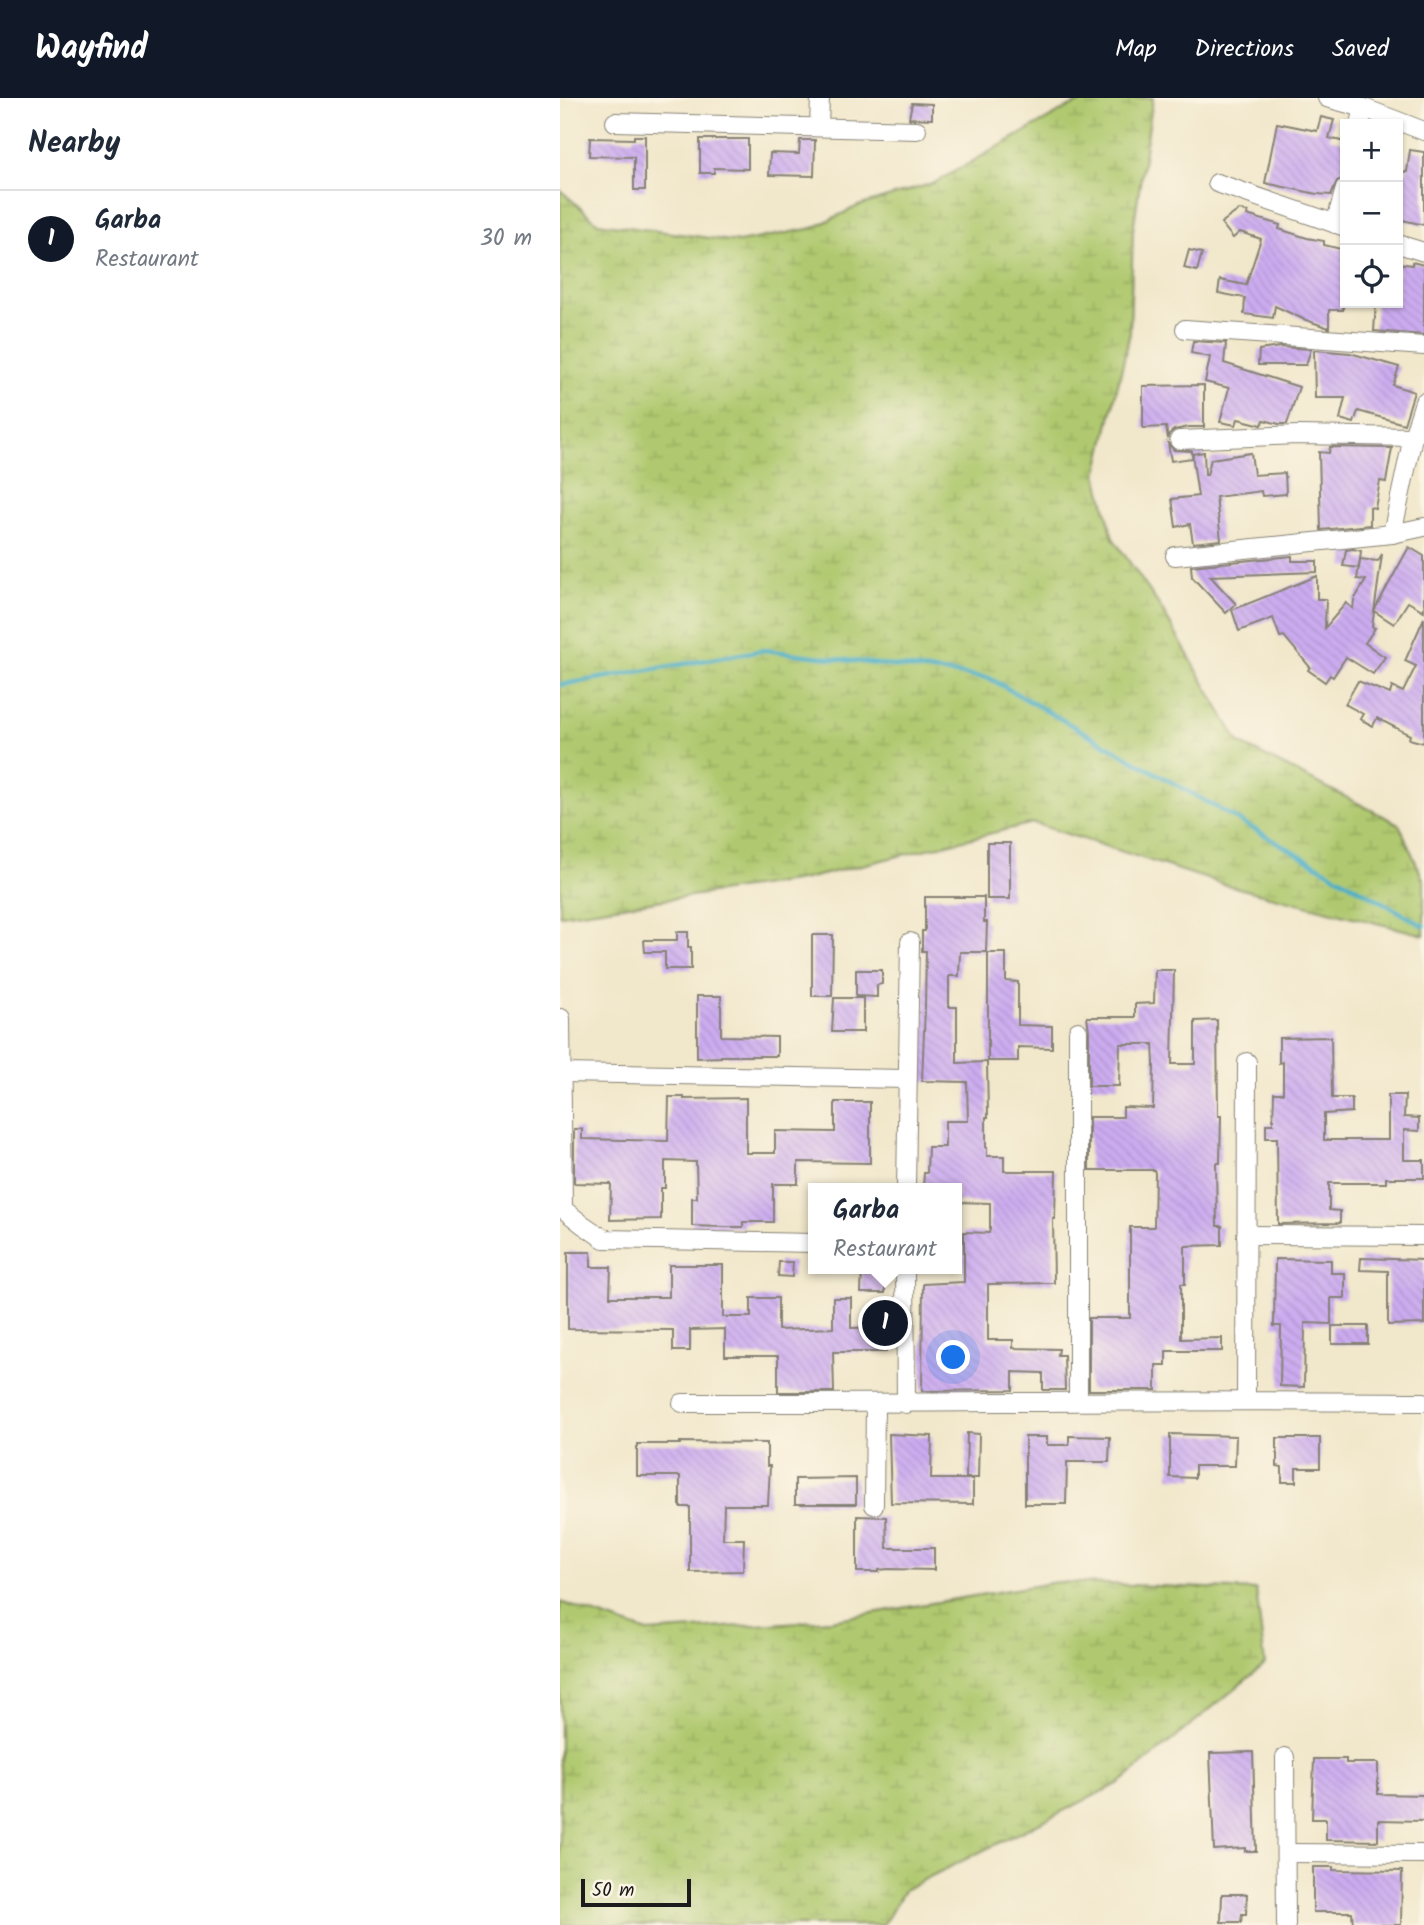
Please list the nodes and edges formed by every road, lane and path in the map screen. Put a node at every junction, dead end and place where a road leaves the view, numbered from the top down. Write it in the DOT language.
graph roads {
  1 [pos="820,98"];
  2 [pos="1327,98"];
  3 [pos="1362,116"];
  4 [pos="615,122"];
  5 [pos="819,127"];
  6 [pos="917,130"];
  7 [pos="1424,131"];
  8 [pos="1217,183"];
  9 [pos="1340,225"];
  10 [pos="1401,245"];
  11 [pos="1424,252"];
  12 [pos="1185,329"];
  13 [pos="1424,346"];
  14 [pos="1424,402"];
  15 [pos="1413,437"];
  16 [pos="1178,440"];
  17 [pos="1424,527"];
  18 [pos="1392,534"];
  19 [pos="1175,556"];
  20 [pos="910,942"];
  21 [pos="561,1018"];
  22 [pos="1078,1031"];
  23 [pos="1247,1062"];
  24 [pos="563,1073"];
  25 [pos="907,1079"];
  26 [pos="906,1183"];
  27 [pos="1246,1235"];
  28 [pos="1424,1236"];
  29 [pos="808,1243"];
  30 [pos="905,1274"];
  31 [pos="1246,1400"];
  32 [pos="1078,1401"];
  33 [pos="1424,1402"];
  34 [pos="682,1403"];
  35 [pos="875,1404"];
  36 [pos="906,1404"];
  37 [pos="874,1505"];
  38 [pos="1285,1757"];
  39 [pos="1286,1853"];
  40 [pos="1424,1854"];
  41 [pos="1286,1925"];
  1 -- 5 [label="street"];
  2 -- 3 [label="street"];
  3 -- 7 [label="street"];
  4 -- 5 [label="street"];
  5 -- 6 [label="street"];
  8 -- 9 [label="street"];
  10 -- 11 [label="street"];
  12 -- 13 [label="street"];
  14 -- 15 [label="street"];
  15 -- 16 [label="street"];
  15 -- 18 [label="street"];
  17 -- 18 [label="street"];
  18 -- 19 [label="street"];
  20 -- 25 [label="street"];
  21 -- 24 [label="street"];
  22 -- 32 [label="street"];
  23 -- 27 [label="street"];
  24 -- 25 [label="street"];
  24 -- 29 [label="street"];
  25 -- 26 [label="street"];
  27 -- 28 [label="street"];
  27 -- 31 [label="street"];
  30 -- 36 [label="street"];
  31 -- 32 [label="street"];
  31 -- 33 [label="street"];
  32 -- 36 [label="street"];
  34 -- 35 [label="street"];
  35 -- 36 [label="street"];
  35 -- 37 [label="street"];
  38 -- 39 [label="street"];
  39 -- 40 [label="street"];
  39 -- 41 [label="street"];
}
